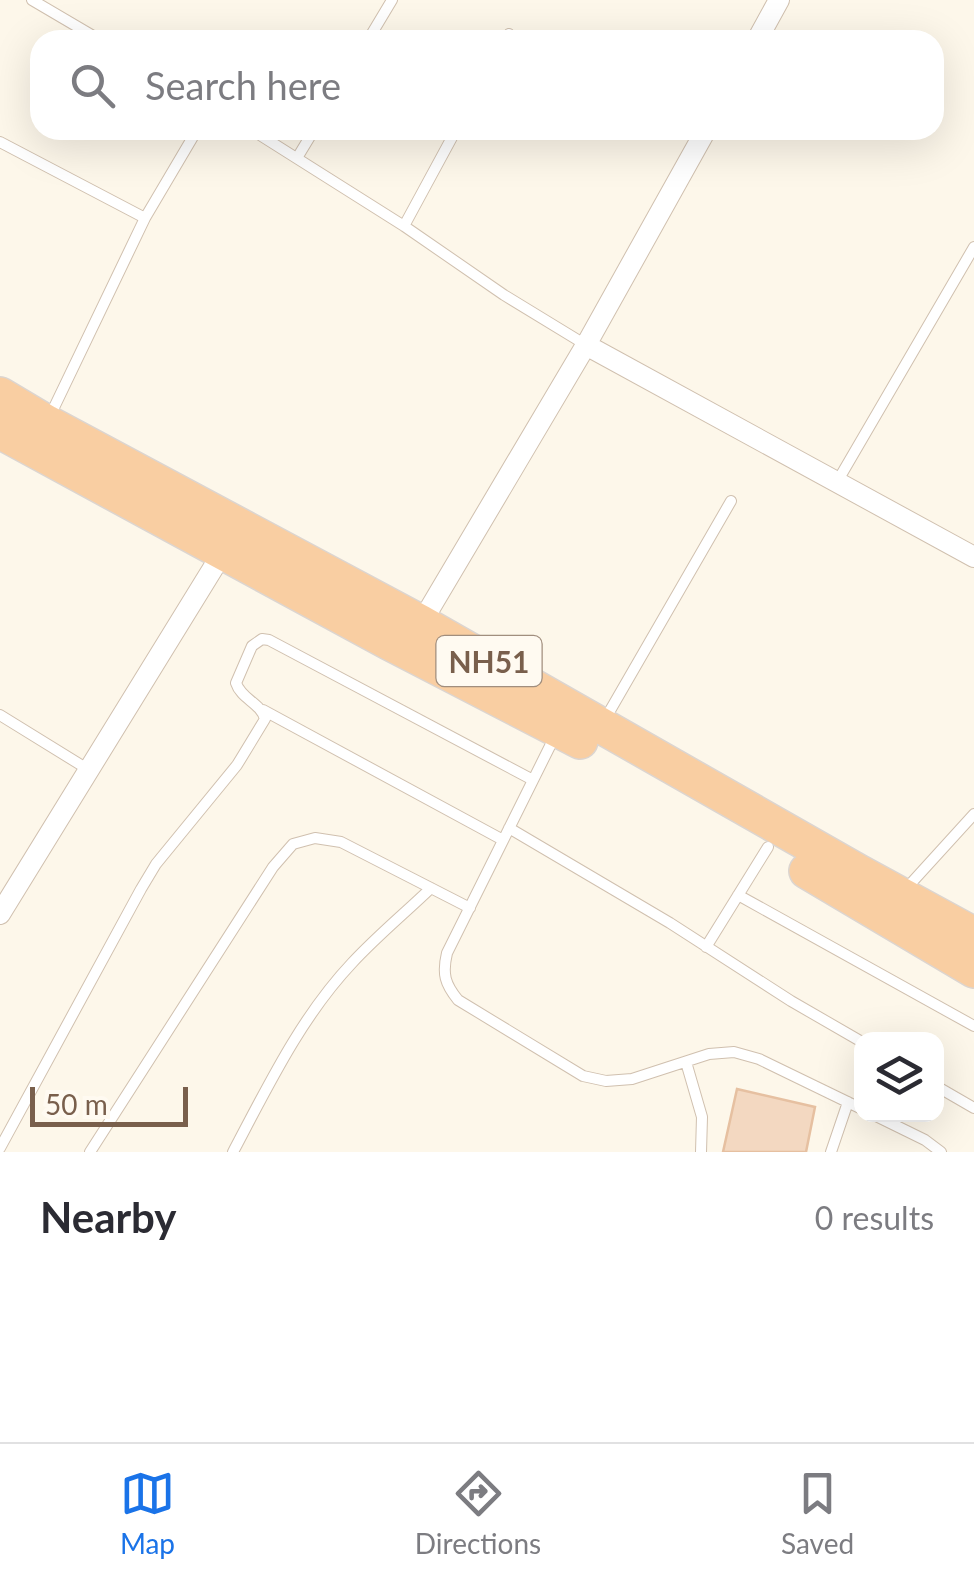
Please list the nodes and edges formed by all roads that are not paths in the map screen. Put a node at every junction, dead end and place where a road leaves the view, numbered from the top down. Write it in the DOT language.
graph roads {
  1 [pos="32,0"];
  2 [pos="392,0"];
  3 [pos="780,0"];
  4 [pos="83,30"];
  5 [pos="374,30"];
  6 [pos="763,30"];
  7 [pos="191,140"];
  8 [pos="268,140"];
  9 [pos="308,140"];
  10 [pos="451,140"];
  11 [pos="700,140"];
  12 [pos="0,142"];
  13 [pos="297,158"];
  14 [pos="145,218"];
  15 [pos="404,226"];
  16 [pos="974,247"];
  17 [pos="586,345"];
  18 [pos="0,395"];
  19 [pos="0,431"];
  20 [pos="41,437"];
  21 [pos="837,482"];
  22 [pos="730,501"];
  23 [pos="231,538"];
  24 [pos="974,557"];
  25 [pos="413,637"];
  26 [pos="263,710"];
  27 [pos="0,715"];
  28 [pos="564,718"];
  29 [pos="601,725"];
  30 [pos="88,770"];
  31 [pos="532,780"];
  32 [pos="974,814"];
  33 [pos="509,828"];
  34 [pos="503,840"];
  35 [pos="768,847"];
  36 [pos="431,888"];
  37 [pos="879,893"];
  38 [pos="738,895"];
  39 [pos="470,908"];
  40 [pos="0,914"];
  41 [pos="974,935"];
  42 [pos="706,947"];
  43 [pos="974,970"];
  44 [pos="974,1026"];
  45 [pos="854,1037"];
  46 [pos="686,1062"];
  47 [pos="944,1091"];
  48 [pos="848,1102"];
  49 [pos="854,1105"];
  50 [pos="974,1108"];
  51 [pos="888,1122"];
  52 [pos="0,1148"];
  53 [pos="90,1152"];
  54 [pos="233,1152"];
  55 [pos="701,1152"];
  56 [pos="831,1152"];
  57 [pos="942,1152"];
  1 -- 4 [label="lane"];
  2 -- 5 [label="lane"];
  3 -- 6 [label="street"];
  7 -- 14 [label="lane"];
  8 -- 13 [label="lane"];
  9 -- 13 [label="lane"];
  10 -- 15 [label="lane"];
  11 -- 17 [label="street"];
  12 -- 14 [label="lane"];
  13 -- 15 [label="lane"];
  14 -- 20 [label="lane"];
  15 -- 17 [label="lane"];
  16 -- 21 [label="lane"];
  17 -- 21 [label="street"];
  17 -- 25 [label="street"];
  18 -- 20 [label="highway, NH51"];
  19 -- 20 [label="highway, NH51"];
  20 -- 23 [label="highway, NH51"];
  21 -- 24 [label="street"];
  22 -- 29 [label="lane"];
  23 -- 25 [label="highway, NH51"];
  23 -- 30 [label="street"];
  25 -- 28 [label="highway, NH51"];
  26 -- 31 [label="lane"];
  26 -- 34 [label="lane"];
  26 -- 52 [label="lane"];
  27 -- 30 [label="lane"];
  28 -- 29 [label="highway, NH51"];
  28 -- 31 [label="lane"];
  28 -- 35 [label="highway, NH51"];
  29 -- 37 [label="highway, NH51"];
  30 -- 40 [label="street"];
  31 -- 33 [label="lane"];
  32 -- 37 [label="lane"];
  33 -- 34 [label="lane"];
  33 -- 42 [label="lane"];
  34 -- 39 [label="lane"];
  35 -- 37 [label="highway, NH51"];
  35 -- 38 [label="lane"];
  36 -- 39 [label="lane"];
  36 -- 53 [label="lane"];
  36 -- 54 [label="lane"];
  37 -- 41 [label="highway, NH51"];
  37 -- 43 [label="highway, NH51"];
  38 -- 42 [label="lane"];
  38 -- 44 [label="lane"];
  39 -- 46 [label="lane"];
  42 -- 45 [label="lane"];
  46 -- 48 [label="lane"];
  46 -- 55 [label="lane"];
  47 -- 50 [label="lane"];
  48 -- 49 [label="lane"];
  48 -- 56 [label="lane"];
  51 -- 57 [label="lane"];
}
